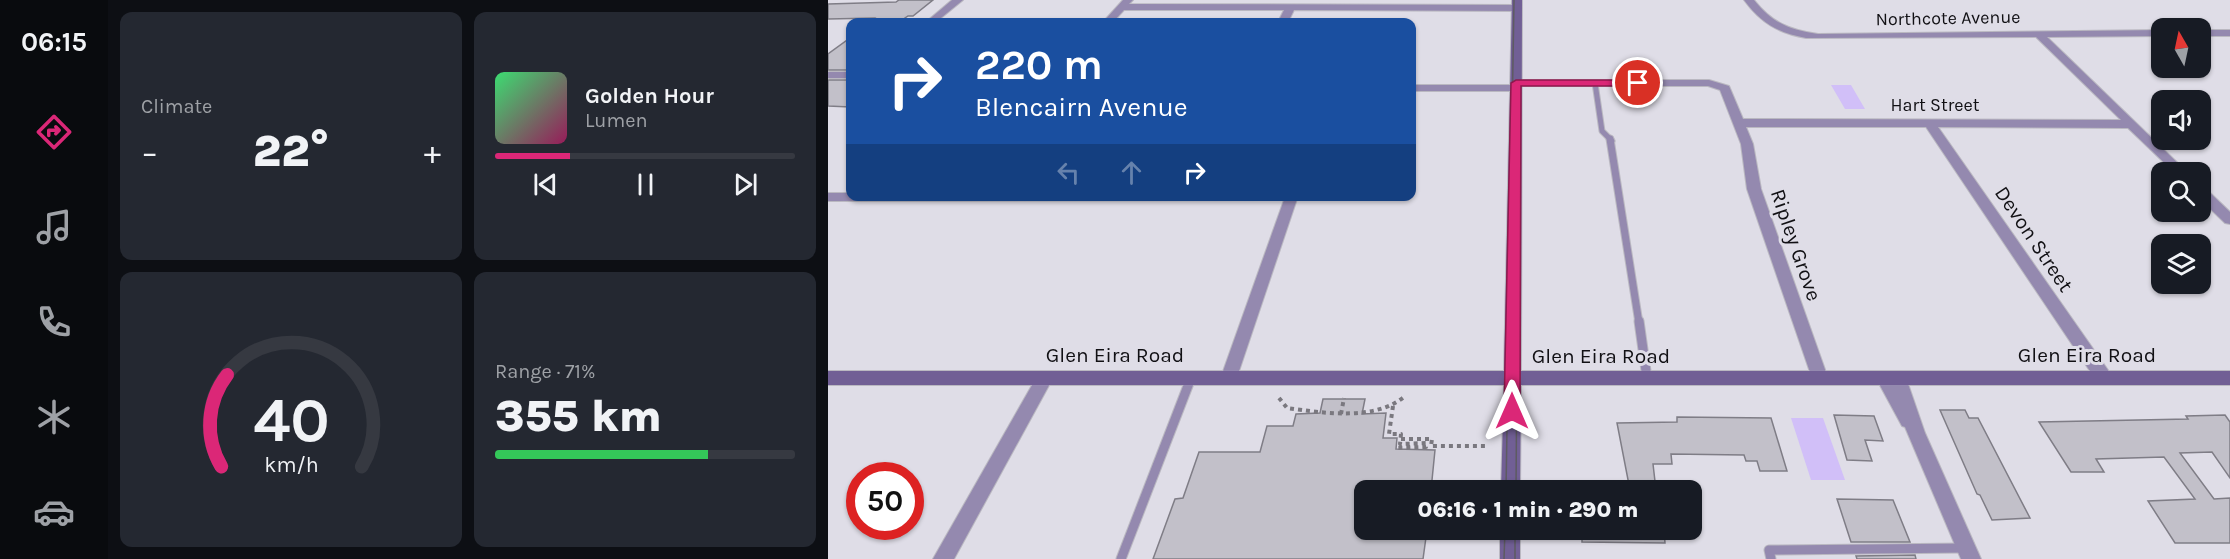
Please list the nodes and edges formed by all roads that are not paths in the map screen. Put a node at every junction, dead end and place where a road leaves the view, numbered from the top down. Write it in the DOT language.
graph roads {
  1 [pos="958,0"];
  2 [pos="1749,0"];
  3 [pos="1124,4"];
  4 [pos="1517,4"];
  5 [pos="1291,7"];
  6 [pos="936,18"];
  7 [pos="1112,18"];
  8 [pos="1285,18"];
  9 [pos="2151,33"];
  10 [pos="2211,33"];
  11 [pos="2230,33"];
  12 [pos="2038,34"];
  13 [pos="828,75"];
  14 [pos="846,75"];
  15 [pos="1595,83"];
  16 [pos="1516,86"];
  17 [pos="1416,88"];
  18 [pos="1740,123"];
  19 [pos="1929,123"];
  20 [pos="2131,124"];
  21 [pos="2171,162"];
  22 [pos="828,197"];
  23 [pos="846,197"];
  24 [pos="1290,201"];
  25 [pos="2211,202"];
  26 [pos="2230,220"];
  27 [pos="1229,377"];
  28 [pos="828,378"];
  29 [pos="1045,378"];
  30 [pos="1191,378"];
  31 [pos="1512,378"];
  32 [pos="1647,378"];
  33 [pos="1820,378"];
  34 [pos="1891,378"];
  35 [pos="2104,378"];
  36 [pos="2227,381"];
  37 [pos="1510,480"];
  38 [pos="1510,540"];
  39 [pos="1969,554"];
  40 [pos="943,559"];
  41 [pos="1121,559"];
  42 [pos="1510,559"];
  43 [pos="1771,559"];
  1 -- 6 [label="street"];
  2 -- 12 [label="street, Northcote Avenue"];
  3 -- 5 [label="street"];
  3 -- 7 [label="street"];
  4 -- 5 [label="street"];
  4 -- 16 [label="main road"];
  5 -- 8 [label="street"];
  9 -- 12 [label="street, Northcote Avenue"];
  10 -- 11 [label="street"];
  12 -- 20 [label="street"];
  13 -- 14 [label="street"];
  15 -- 16 [label="street, Ripley Grove"];
  15 -- 18 [label="street, Ripley Grove"];
  15 -- 32 [label="lane"];
  16 -- 17 [label="street, Ripley Grove"];
  16 -- 31 [label="main road"];
  18 -- 19 [label="street, Hart Street"];
  18 -- 33 [label="street, Ripley Grove"];
  19 -- 20 [label="street, Hart Street"];
  19 -- 35 [label="street, Devon Street"];
  20 -- 21 [label="street"];
  22 -- 23 [label="street"];
  24 -- 27 [label="street"];
  25 -- 26 [label="street"];
  27 -- 30 [label="main road, Glen Eira Road"];
  27 -- 31 [label="main road, Glen Eira Road"];
  28 -- 29 [label="main road, Glen Eira Road"];
  29 -- 30 [label="main road, Glen Eira Road"];
  29 -- 40 [label="street"];
  30 -- 41 [label="lane"];
  31 -- 32 [label="main road, Glen Eira Road"];
  31 -- 37 [label="main road"];
  32 -- 33 [label="main road, Glen Eira Road"];
  33 -- 34 [label="main road, Glen Eira Road"];
  34 -- 35 [label="main road, Glen Eira Road"];
  34 -- 39 [label="street"];
  35 -- 36 [label="main road, Glen Eira Road"];
  38 -- 42 [label="main road"];
  39 -- 43 [label="lane"];
}
